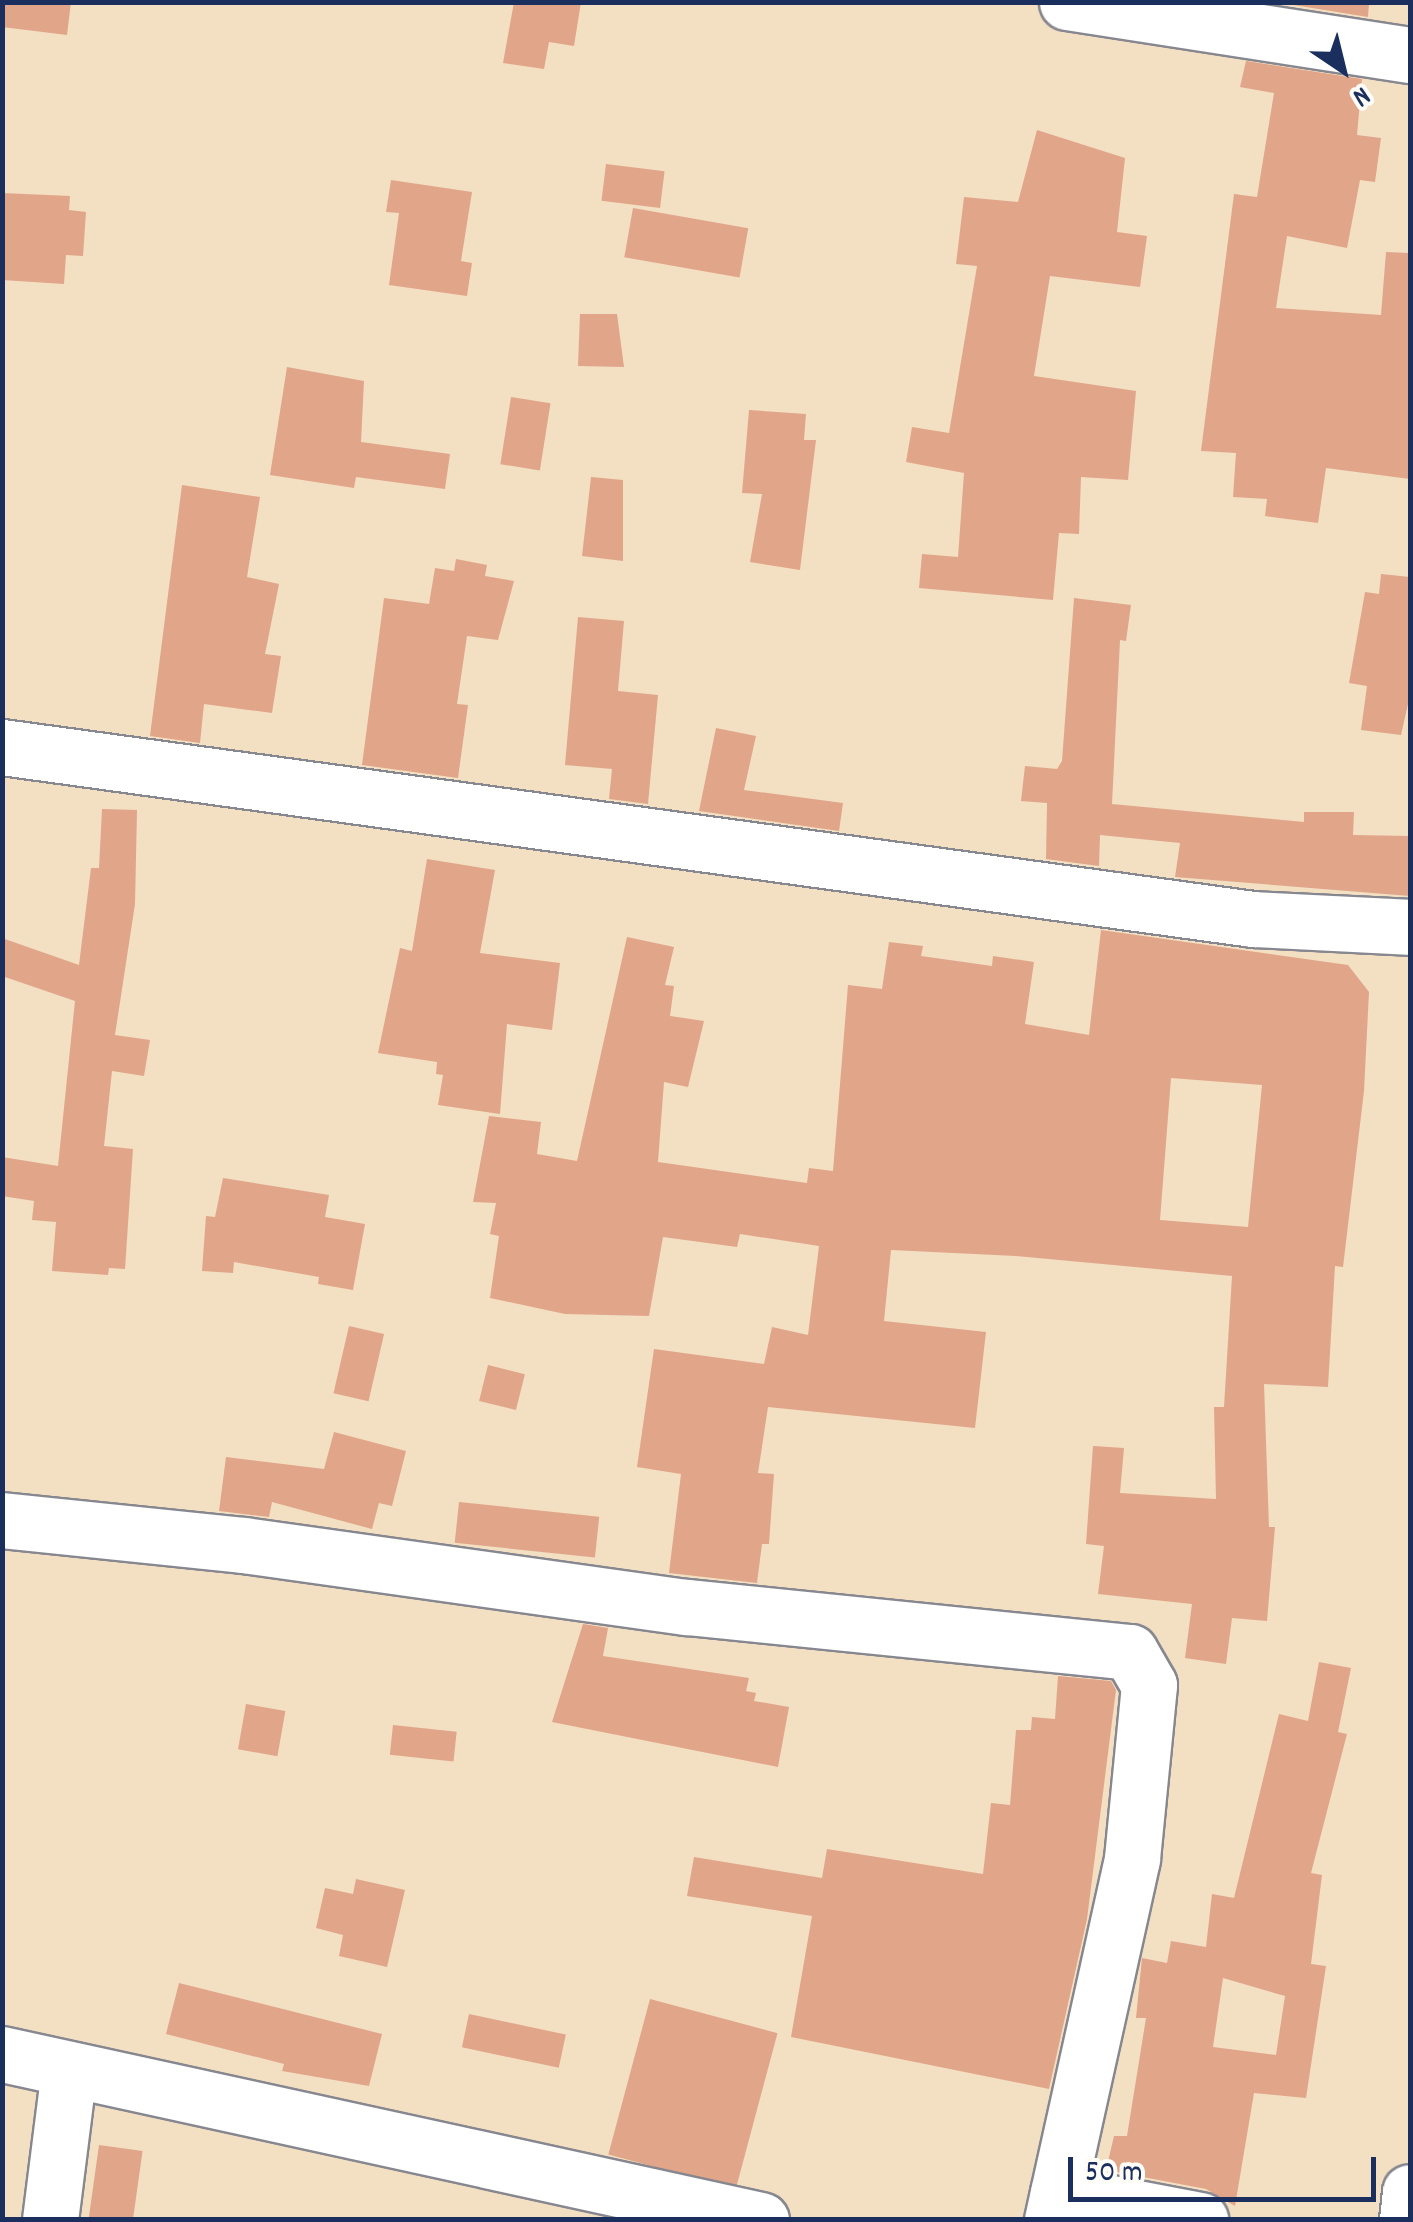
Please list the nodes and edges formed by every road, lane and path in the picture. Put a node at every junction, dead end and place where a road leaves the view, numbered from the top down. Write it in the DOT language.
graph roads {
  1 [pos="1067,2"];
  2 [pos="1410,55"];
  3 [pos="2,747"];
  4 [pos="1410,927"];
  5 [pos="2,1520"];
  6 [pos="2,2054"];
  7 [pos="69,2069"];
  8 [pos="1410,2192"];
  9 [pos="1055,2206"];
  10 [pos="50,2220"];
  11 [pos="762,2220"];
  12 [pos="1200,2220"];
  13 [pos="1407,2220"];
  1 -- 2 [label="main road"];
  3 -- 4 [label="main road"];
  5 -- 9 [label="main road"];
  6 -- 7 [label="main road"];
  7 -- 10 [label="main road"];
  7 -- 11 [label="main road"];
  8 -- 13 [label="main road"];
  9 -- 12 [label="main road"];
}
